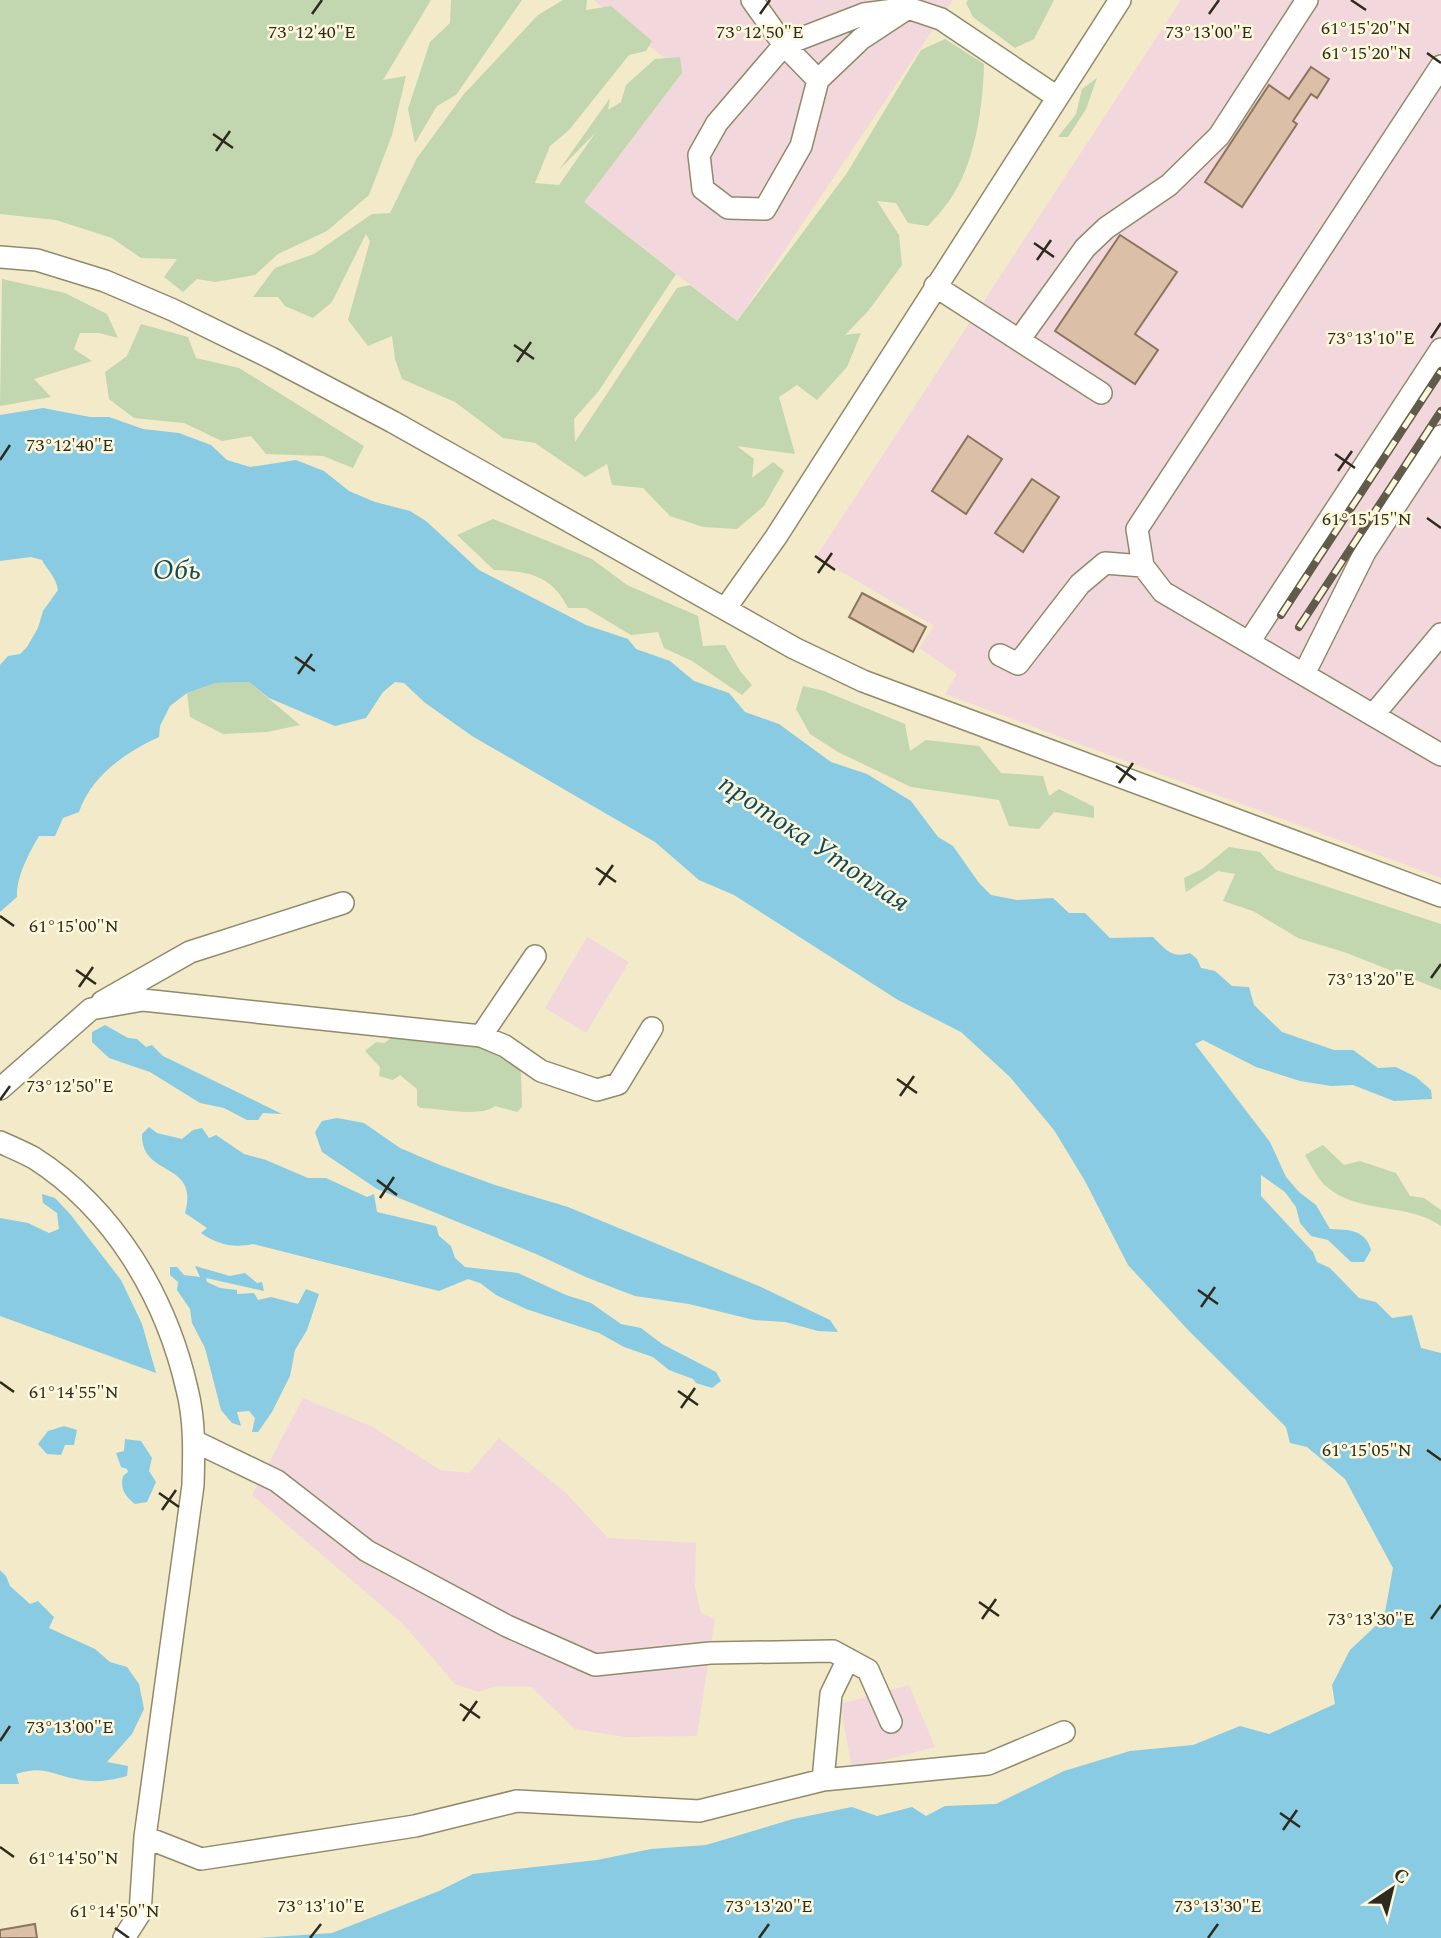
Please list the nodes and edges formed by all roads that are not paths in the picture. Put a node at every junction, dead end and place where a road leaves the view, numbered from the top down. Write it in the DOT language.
graph roads {
  1 [pos="752,0"];
  2 [pos="1120,0"];
  3 [pos="1307,0"];
  4 [pos="908,8"];
  5 [pos="784,45"];
  6 [pos="1441,66"];
  7 [pos="818,80"];
  8 [pos="1057,97"];
  9 [pos="0,257"];
  10 [pos="935,286"];
  11 [pos="1019,340"];
  12 [pos="1441,349"];
  13 [pos="1101,393"];
  14 [pos="1441,436"];
  15 [pos="1143,566"];
  16 [pos="725,609"];
  17 [pos="1441,634"];
  18 [pos="1249,642"];
  19 [pos="1000,654"];
  20 [pos="1304,674"];
  21 [pos="1374,714"];
  22 [pos="1441,755"];
  23 [pos="1441,896"];
  24 [pos="343,903"];
  25 [pos="535,956"];
  26 [pos="92,1009"];
  27 [pos="652,1028"];
  28 [pos="481,1036"];
  29 [pos="0,1089"];
  30 [pos="0,1142"];
  31 [pos="194,1441"];
  32 [pos="849,1659"];
  33 [pos="891,1722"];
  34 [pos="1064,1732"];
  35 [pos="823,1780"];
  36 [pos="145,1836"];
  37 [pos="124,1938"];
  1 -- 5 [label="street"];
  2 -- 8 [label="street"];
  3 -- 11 [label="street"];
  4 -- 5 [label="street"];
  4 -- 7 [label="street"];
  4 -- 8 [label="street"];
  5 -- 7 [label="street"];
  5 -- 7 [label="street"];
  6 -- 15 [label="street"];
  8 -- 10 [label="street"];
  9 -- 16 [label="street"];
  10 -- 11 [label="street"];
  10 -- 16 [label="street"];
  11 -- 13 [label="street"];
  12 -- 18 [label="street"];
  14 -- 20 [label="street"];
  15 -- 18 [label="street"];
  15 -- 19 [label="street"];
  16 -- 23 [label="street"];
  17 -- 21 [label="street"];
  18 -- 20 [label="street"];
  20 -- 21 [label="street"];
  21 -- 22 [label="street"];
  24 -- 26 [label="street"];
  25 -- 28 [label="street"];
  26 -- 28 [label="street"];
  26 -- 29 [label="street"];
  27 -- 28 [label="street"];
  30 -- 31 [label="street"];
  31 -- 32 [label="street"];
  31 -- 36 [label="street"];
  32 -- 33 [label="street"];
  32 -- 35 [label="street"];
  34 -- 35 [label="street"];
  35 -- 36 [label="street"];
  36 -- 37 [label="street"];
}
